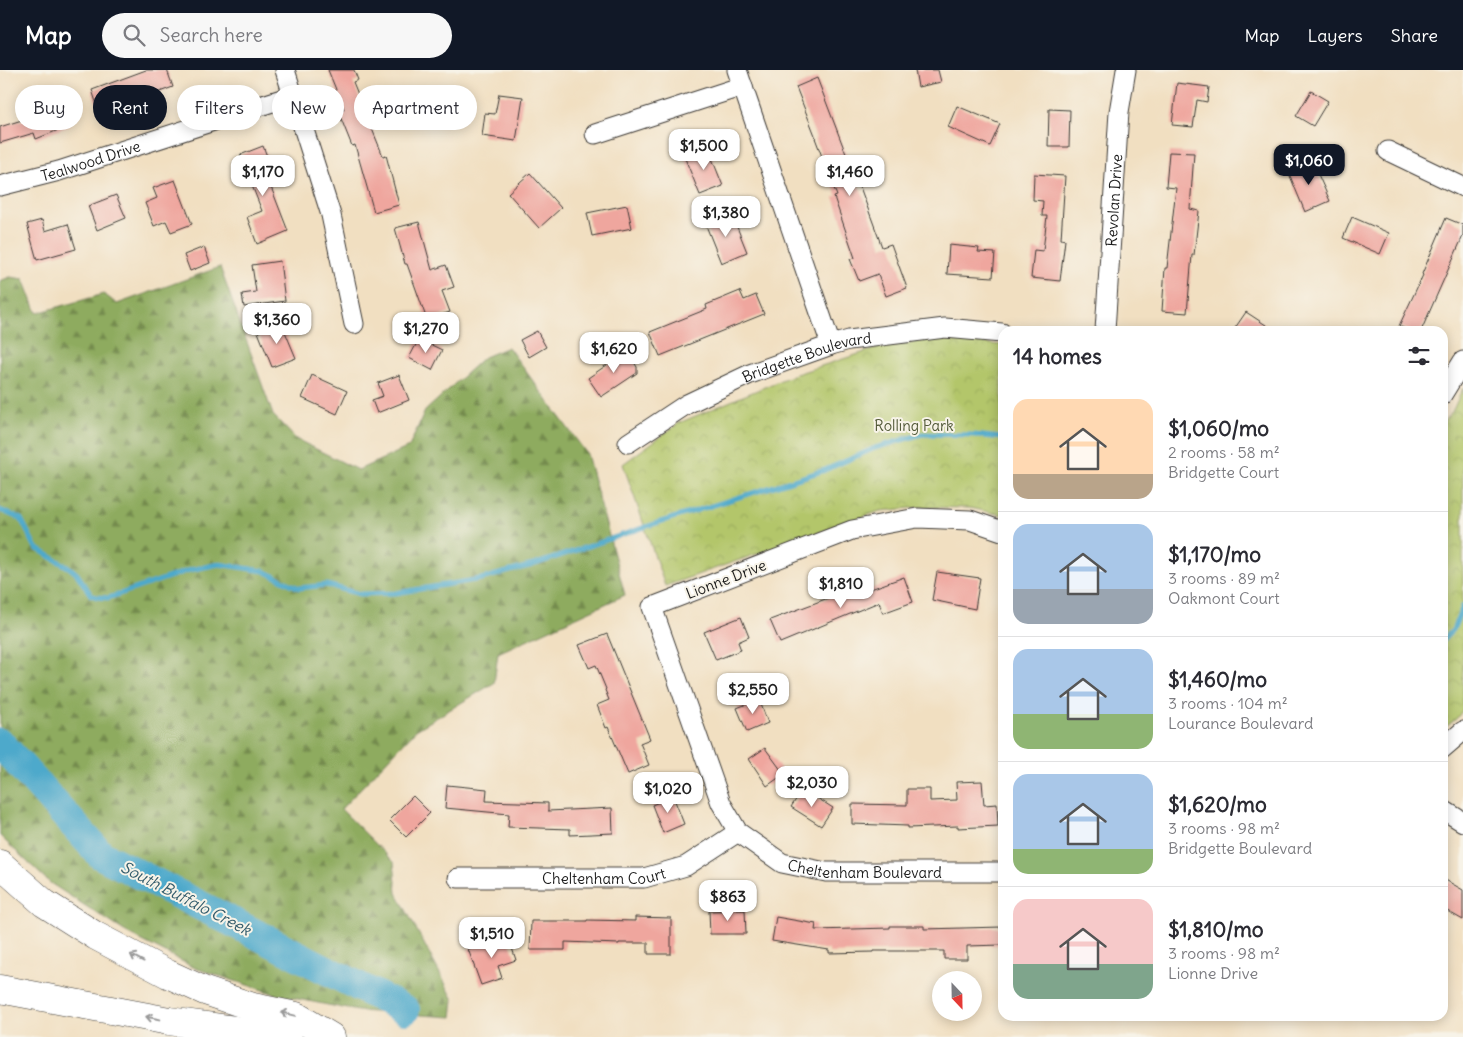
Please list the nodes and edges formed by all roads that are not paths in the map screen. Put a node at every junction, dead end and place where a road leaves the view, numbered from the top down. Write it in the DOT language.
graph roads {
  1 [pos="285,70"];
  2 [pos="1126,70"];
  3 [pos="740,78"];
  4 [pos="290,85"];
  5 [pos="272,103"];
  6 [pos="304,130"];
  7 [pos="595,134"];
  8 [pos="1388,151"];
  9 [pos="0,186"];
  10 [pos="1463,188"];
  11 [pos="354,324"];
  12 [pos="1105,326"];
  13 [pos="998,333"];
  14 [pos="831,345"];
  15 [pos="1463,361"];
  16 [pos="1448,385"];
  17 [pos="628,443"];
  18 [pos="998,530"];
  19 [pos="652,607"];
  20 [pos="1463,731"];
  21 [pos="1448,744"];
  22 [pos="1448,813"];
  23 [pos="1463,822"];
  24 [pos="738,832"];
  25 [pos="0,864"];
  26 [pos="998,872"];
  27 [pos="458,878"];
  28 [pos="0,989"];
  29 [pos="288,1037"];
  30 [pos="331,1037"];
  1 -- 4 [label="street"];
  2 -- 12 [label="street, Revolan Drive"];
  3 -- 7 [label="street"];
  3 -- 14 [label="street"];
  5 -- 9 [label="street, Tealwood Drive"];
  6 -- 11 [label="street"];
  8 -- 10 [label="street"];
  13 -- 14 [label="street, Bridgette Boulevard"];
  14 -- 17 [label="street, Bridgette Boulevard"];
  15 -- 16 [label="street"];
  18 -- 19 [label="street, Lionne Drive"];
  19 -- 24 [label="street, Cheltenham Boulevard"];
  20 -- 21 [label="street"];
  22 -- 23 [label="street"];
  24 -- 26 [label="street, Cheltenham Boulevard"];
  24 -- 27 [label="street, Cheltenham Court"];
  30 -- 25 [label="highway, one-way"];
  29 -- 28 [label="highway, one-way"];
}
